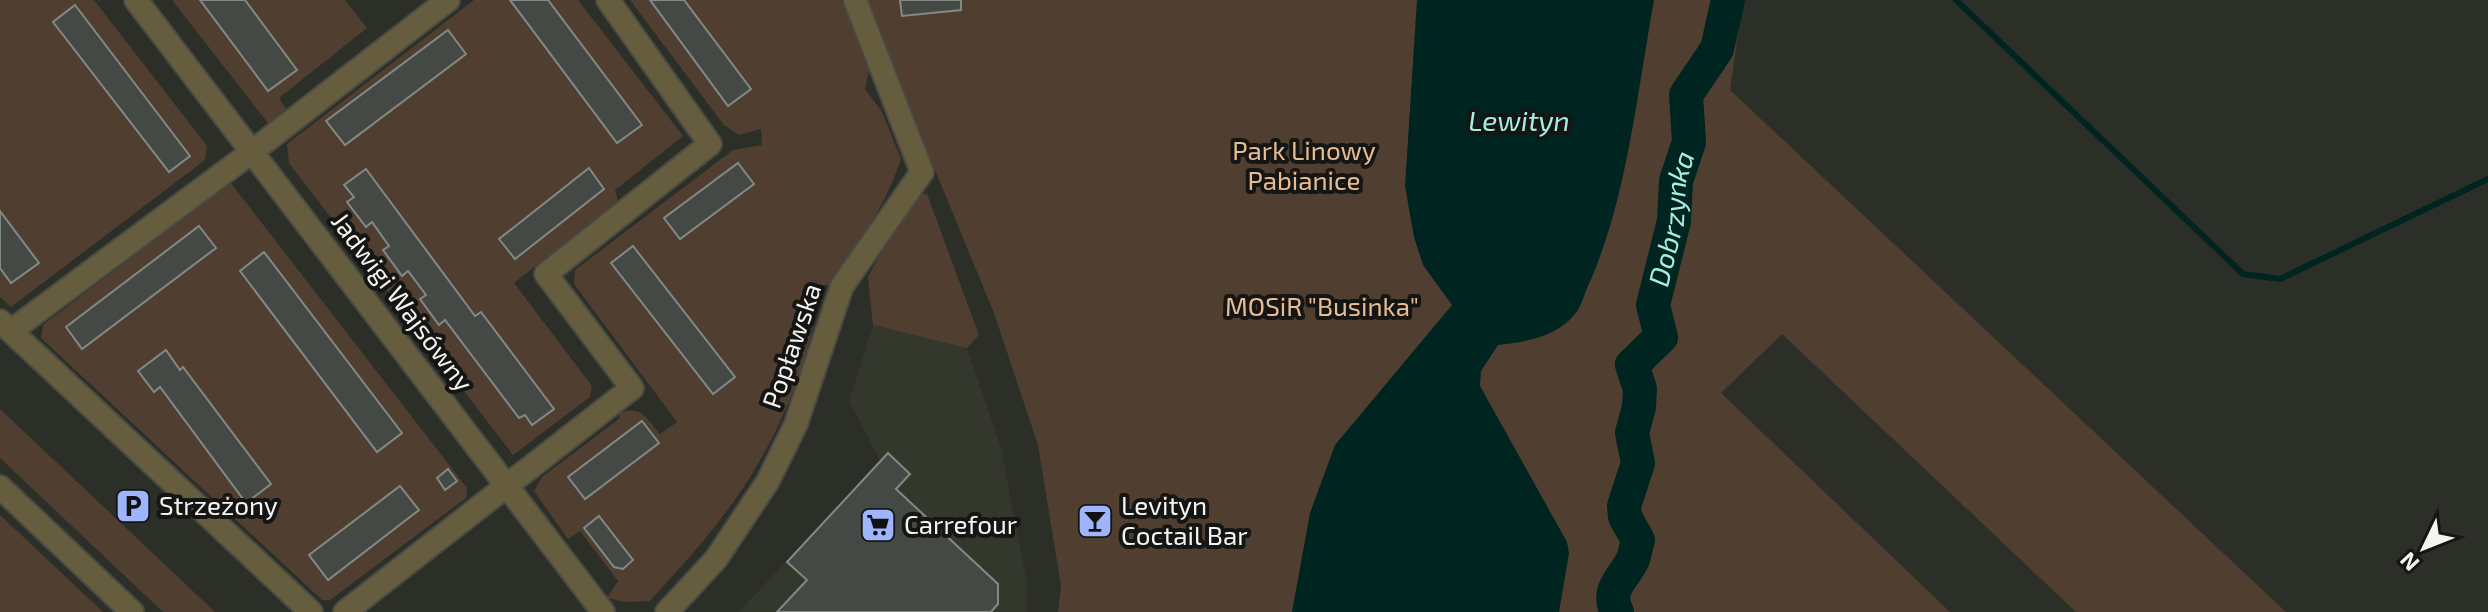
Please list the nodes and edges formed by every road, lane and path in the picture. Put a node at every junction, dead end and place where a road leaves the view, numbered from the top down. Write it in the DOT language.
graph roads {
  1 [pos="136,0"];
  2 [pos="448,0"];
  3 [pos="608,0"];
  4 [pos="855,0"];
  5 [pos="253,151"];
  6 [pos="5,326"];
  7 [pos="506,485"];
  8 [pos="0,487"];
  9 [pos="132,612"];
  10 [pos="311,612"];
  11 [pos="345,612"];
  12 [pos="603,612"];
  13 [pos="667,612"];
  1 -- 5 [label="street, Jadwigi Wajsówny"];
  2 -- 5 [label="street"];
  3 -- 7 [label="street"];
  4 -- 13 [label="street, Popławska"];
  5 -- 6 [label="street"];
  5 -- 7 [label="street, Jadwigi Wajsówny"];
  6 -- 10 [label="street"];
  7 -- 11 [label="street"];
  7 -- 12 [label="street, Jadwigi Wajsówny"];
  8 -- 9 [label="street"];
}
